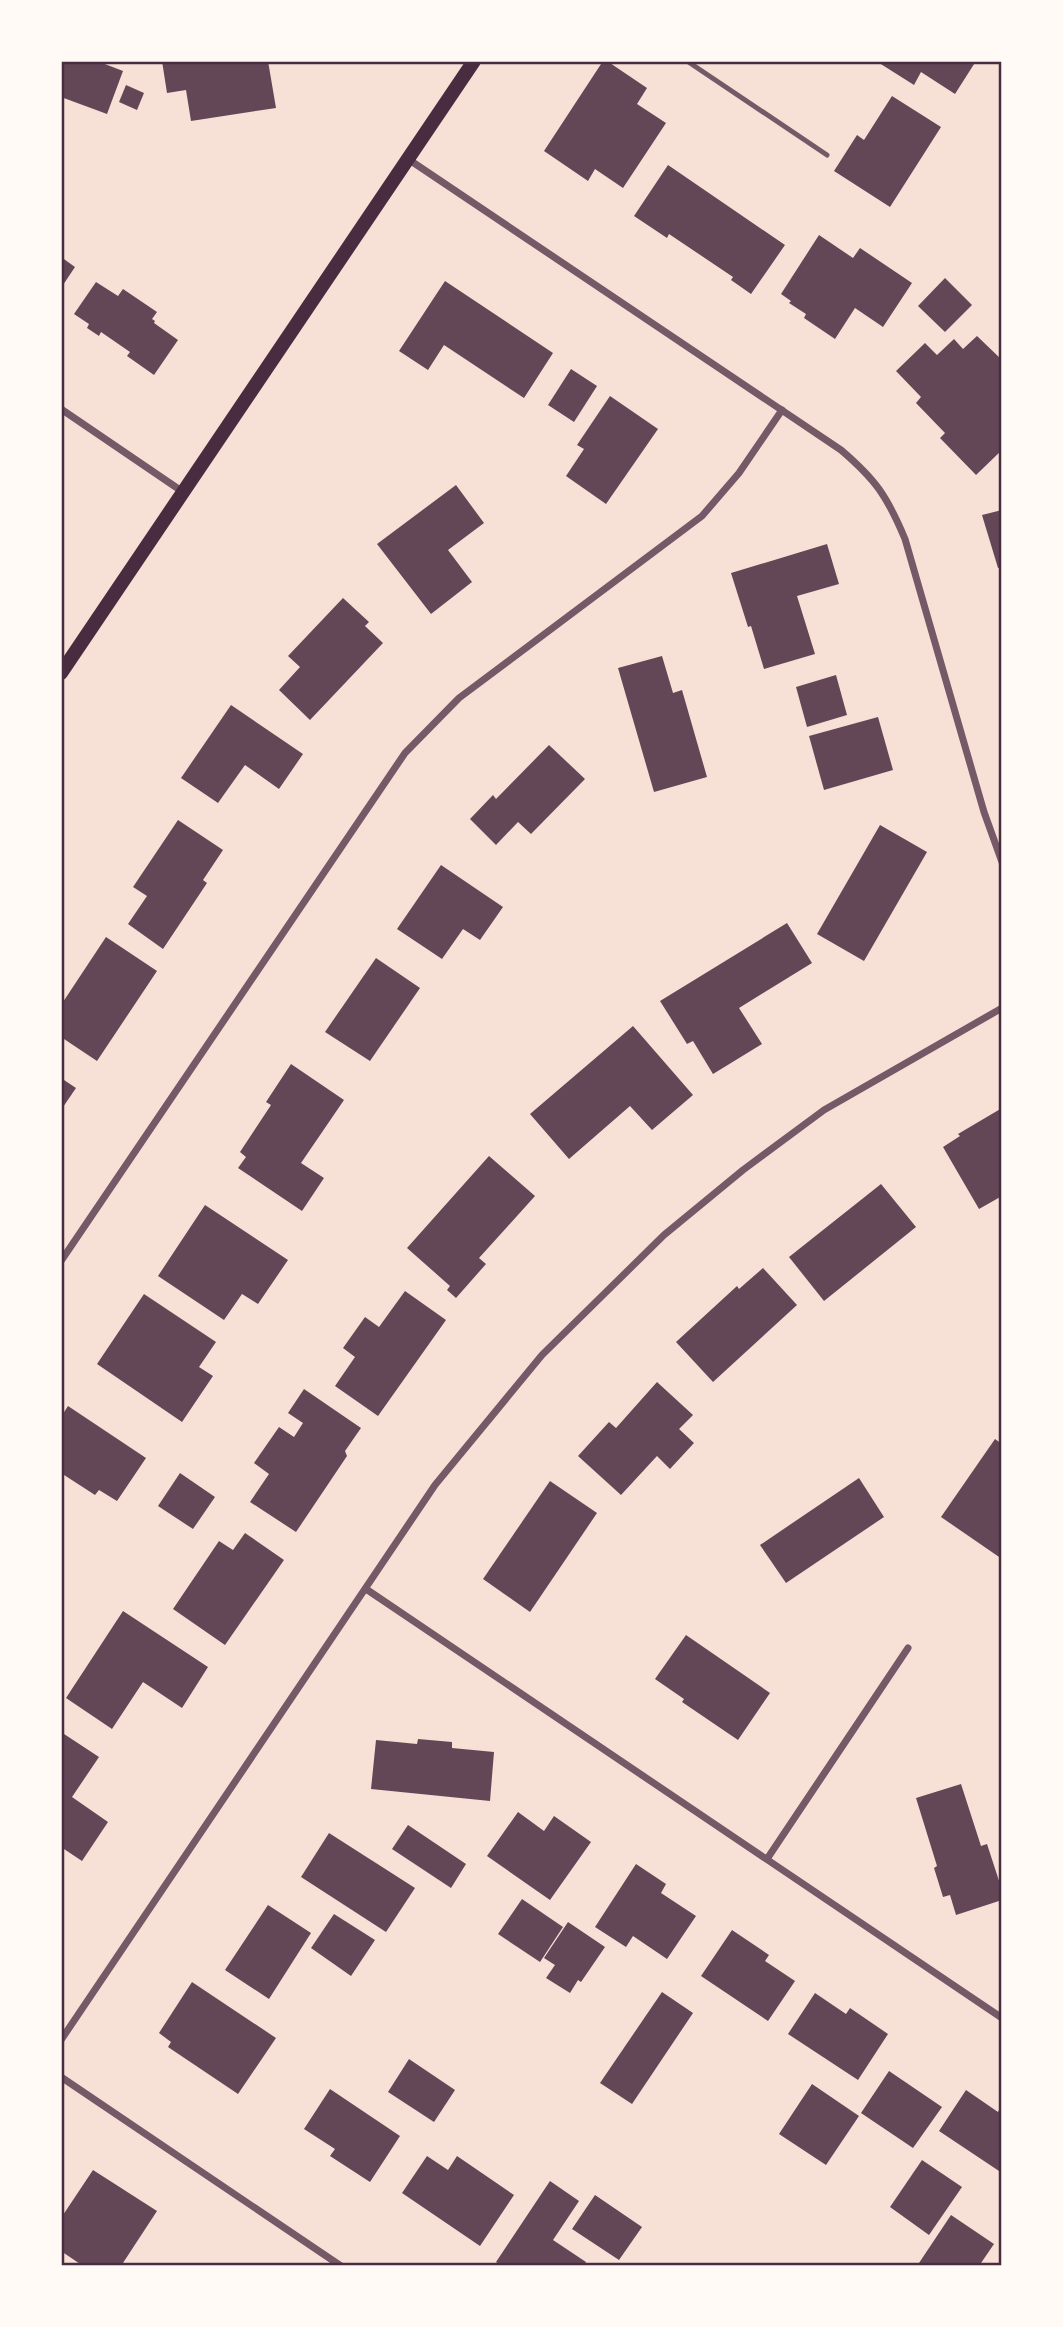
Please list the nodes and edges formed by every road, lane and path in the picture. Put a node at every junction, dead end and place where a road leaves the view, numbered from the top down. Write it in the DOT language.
graph roads {
  1 [pos="474,61"];
  2 [pos="687,61"];
  3 [pos="827,155"];
  4 [pos="408,159"];
  5 [pos="61,409"];
  6 [pos="782,410"];
  7 [pos="183,492"];
  8 [pos="61,673"];
  9 [pos="1002,862"];
  10 [pos="1002,1008"];
  11 [pos="61,1261"];
  12 [pos="366,1589"];
  13 [pos="908,1648"];
  14 [pos="767,1859"];
  15 [pos="1002,2018"];
  16 [pos="61,2040"];
  17 [pos="61,2077"];
  18 [pos="341,2266"];
  1 -- 4 [label="main road"];
  2 -- 3 [label="lane"];
  4 -- 6 [label="street"];
  4 -- 7 [label="main road"];
  5 -- 7 [label="street"];
  6 -- 9 [label="street"];
  6 -- 11 [label="street"];
  7 -- 8 [label="main road"];
  10 -- 12 [label="street"];
  12 -- 14 [label="street"];
  12 -- 16 [label="street"];
  13 -- 14 [label="street"];
  14 -- 15 [label="street"];
  17 -- 18 [label="street"];
}
